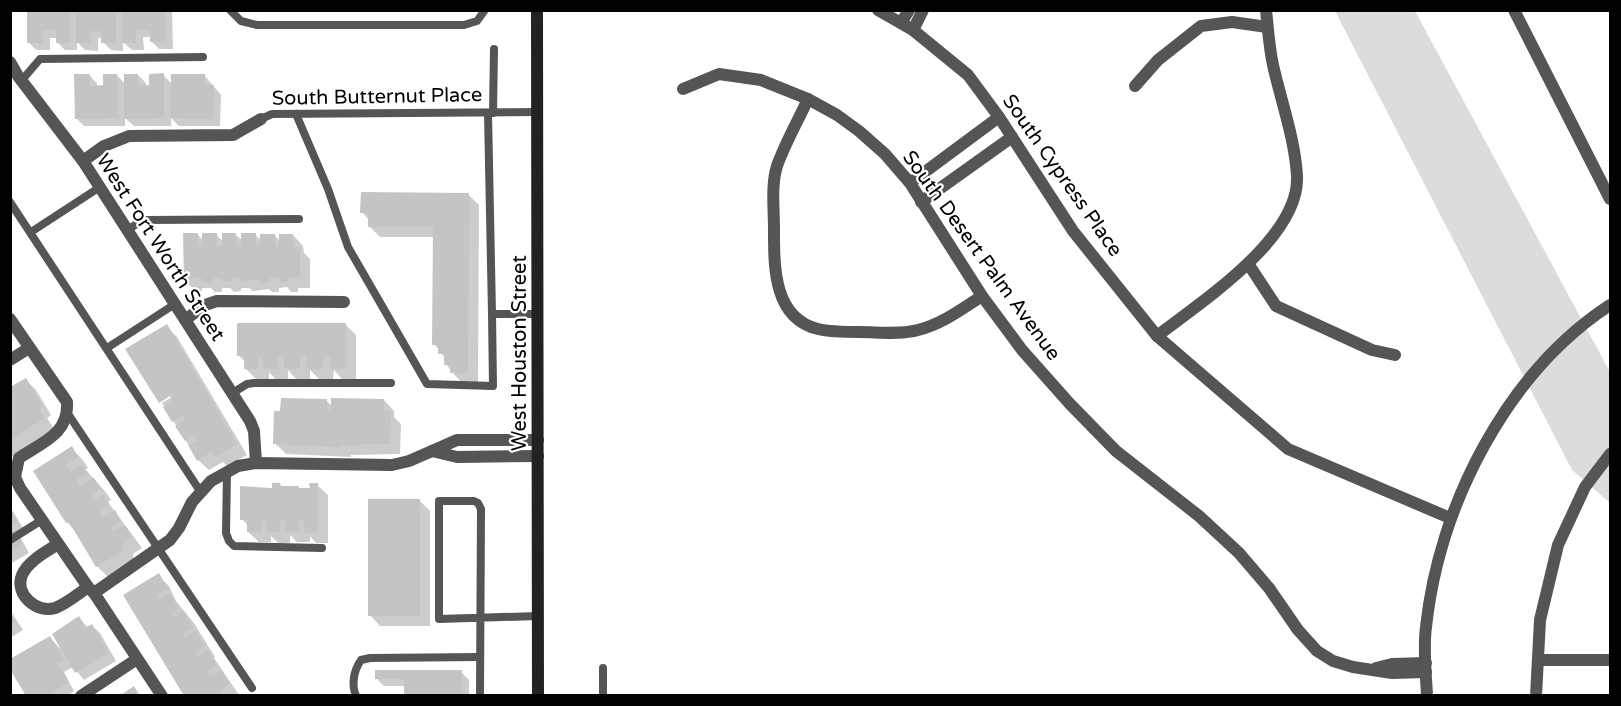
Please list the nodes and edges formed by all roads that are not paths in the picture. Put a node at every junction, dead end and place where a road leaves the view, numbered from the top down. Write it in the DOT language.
graph roads {
  1 [pos="230,10"];
  2 [pos="484,10"];
  3 [pos="537,10"];
  4 [pos="878,10"];
  5 [pos="909,10"];
  6 [pos="923,10"];
  7 [pos="1266,10"];
  8 [pos="1514,10"];
  9 [pos="901,22"];
  10 [pos="1267,27"];
  11 [pos="913,30"];
  12 [pos="494,49"];
  13 [pos="203,57"];
  14 [pos="12,68"];
  15 [pos="22,80"];
  16 [pos="1135,86"];
  17 [pos="683,89"];
  18 [pos="808,99"];
  19 [pos="538,112"];
  20 [pos="491,113"];
  21 [pos="296,114"];
  22 [pos="999,117"];
  23 [pos="261,119"];
  24 [pos="1012,136"];
  25 [pos="83,160"];
  26 [pos="910,183"];
  27 [pos="100,187"];
  28 [pos="1611,199"];
  29 [pos="10,202"];
  30 [pos="921,202"];
  31 [pos="299,219"];
  32 [pos="128,230"];
  33 [pos="31,232"];
  34 [pos="1249,265"];
  35 [pos="982,296"];
  36 [pos="344,302"];
  37 [pos="175,304"];
  38 [pos="1611,305"];
  39 [pos="492,314"];
  40 [pos="538,314"];
  41 [pos="10,319"];
  42 [pos="186,320"];
  43 [pos="1157,336"];
  44 [pos="28,348"];
  45 [pos="107,348"];
  46 [pos="1395,355"];
  47 [pos="10,360"];
  48 [pos="391,383"];
  49 [pos="231,394"];
  50 [pos="68,414"];
  51 [pos="468,440"];
  52 [pos="538,440"];
  53 [pos="432,451"];
  54 [pos="1611,454"];
  55 [pos="538,456"];
  56 [pos="468,457"];
  57 [pos="15,459"];
  58 [pos="256,463"];
  59 [pos="227,471"];
  60 [pos="200,491"];
  61 [pos="1450,518"];
  62 [pos="42,520"];
  63 [pos="10,540"];
  64 [pos="58,544"];
  65 [pos="158,548"];
  66 [pos="322,548"];
  67 [pos="16,579"];
  68 [pos="91,590"];
  69 [pos="538,616"];
  70 [pos="481,618"];
  71 [pos="480,657"];
  72 [pos="137,659"];
  73 [pos="1538,660"];
  74 [pos="1611,660"];
  75 [pos="603,668"];
  76 [pos="1426,668"];
  77 [pos="252,688"];
  78 [pos="81,696"];
  79 [pos="162,696"];
  80 [pos="356,696"];
  81 [pos="480,696"];
  82 [pos="538,696"];
  83 [pos="603,696"];
  84 [pos="1426,696"];
  85 [pos="1536,696"];
  1 -- 2 [label="lane"];
  3 -- 19 [label="main road, West Houston Street"];
  4 -- 9 [label="street, South Cypress Place"];
  5 -- 9 [label="street"];
  6 -- 11 [label="street"];
  7 -- 10 [label="street"];
  8 -- 28 [label="street"];
  9 -- 11 [label="street, South Cypress Place"];
  10 -- 16 [label="street"];
  10 -- 34 [label="street"];
  11 -- 22 [label="street, South Cypress Place"];
  12 -- 20 [label="lane"];
  13 -- 15 [label="lane"];
  14 -- 15 [label="street, West Fort Worth Street"];
  15 -- 25 [label="street, West Fort Worth Street"];
  17 -- 18 [label="street, South Desert Palm Avenue"];
  18 -- 26 [label="street, South Desert Palm Avenue"];
  18 -- 35 [label="street"];
  19 -- 20 [label="lane, South Butternut Place"];
  19 -- 40 [label="main road, West Houston Street"];
  20 -- 21 [label="lane, South Butternut Place"];
  20 -- 39 [label="lane"];
  21 -- 23 [label="lane, South Butternut Place"];
  21 -- 39 [label="lane"];
  22 -- 24 [label="street, South Cypress Place"];
  22 -- 26 [label="street"];
  23 -- 25 [label="street, South Butternut Place"];
  24 -- 30 [label="street"];
  24 -- 43 [label="street, South Cypress Place"];
  25 -- 27 [label="street, West Fort Worth Street"];
  26 -- 30 [label="street, South Desert Palm Avenue"];
  27 -- 32 [label="street, West Fort Worth Street"];
  27 -- 33 [label="lane"];
  29 -- 33 [label="lane"];
  30 -- 35 [label="street, South Desert Palm Avenue"];
  31 -- 32 [label="lane"];
  32 -- 37 [label="street, West Fort Worth Street"];
  33 -- 45 [label="lane"];
  34 -- 43 [label="street"];
  34 -- 46 [label="street"];
  35 -- 76 [label="street, South Desert Palm Avenue"];
  36 -- 42 [label="street"];
  37 -- 42 [label="street, West Fort Worth Street"];
  37 -- 45 [label="lane"];
  38 -- 61 [label="street"];
  39 -- 40 [label="lane"];
  40 -- 52 [label="main road, West Houston Street"];
  41 -- 44 [label="street"];
  42 -- 49 [label="street, West Fort Worth Street"];
  43 -- 61 [label="street, South Cypress Place"];
  44 -- 47 [label="street"];
  44 -- 50 [label="street"];
  45 -- 60 [label="lane"];
  48 -- 49 [label="lane"];
  49 -- 58 [label="street, West Fort Worth Street"];
  50 -- 57 [label="street"];
  50 -- 65 [label="lane"];
  51 -- 52 [label="street"];
  51 -- 53 [label="street"];
  51 -- 56 [label="street"];
  52 -- 55 [label="main road, West Houston Street"];
  53 -- 56 [label="street"];
  53 -- 58 [label="street"];
  54 -- 73 [label="street"];
  55 -- 56 [label="street"];
  55 -- 69 [label="main road, West Houston Street"];
  57 -- 62 [label="street"];
  58 -- 59 [label="street"];
  59 -- 60 [label="street"];
  59 -- 66 [label="lane"];
  60 -- 65 [label="street"];
  61 -- 76 [label="street"];
  62 -- 63 [label="lane"];
  62 -- 64 [label="street"];
  64 -- 67 [label="street"];
  64 -- 68 [label="street"];
  65 -- 68 [label="street"];
  65 -- 77 [label="lane"];
  67 -- 68 [label="street"];
  68 -- 72 [label="street"];
  69 -- 70 [label="lane"];
  69 -- 82 [label="main road, West Houston Street"];
  70 -- 70 [label="lane"];
  70 -- 71 [label="lane"];
  71 -- 80 [label="lane"];
  71 -- 81 [label="lane"];
  72 -- 78 [label="street"];
  72 -- 79 [label="street"];
  73 -- 74 [label="street"];
  73 -- 85 [label="street"];
  75 -- 83 [label="lane"];
  76 -- 84 [label="street"];
}
